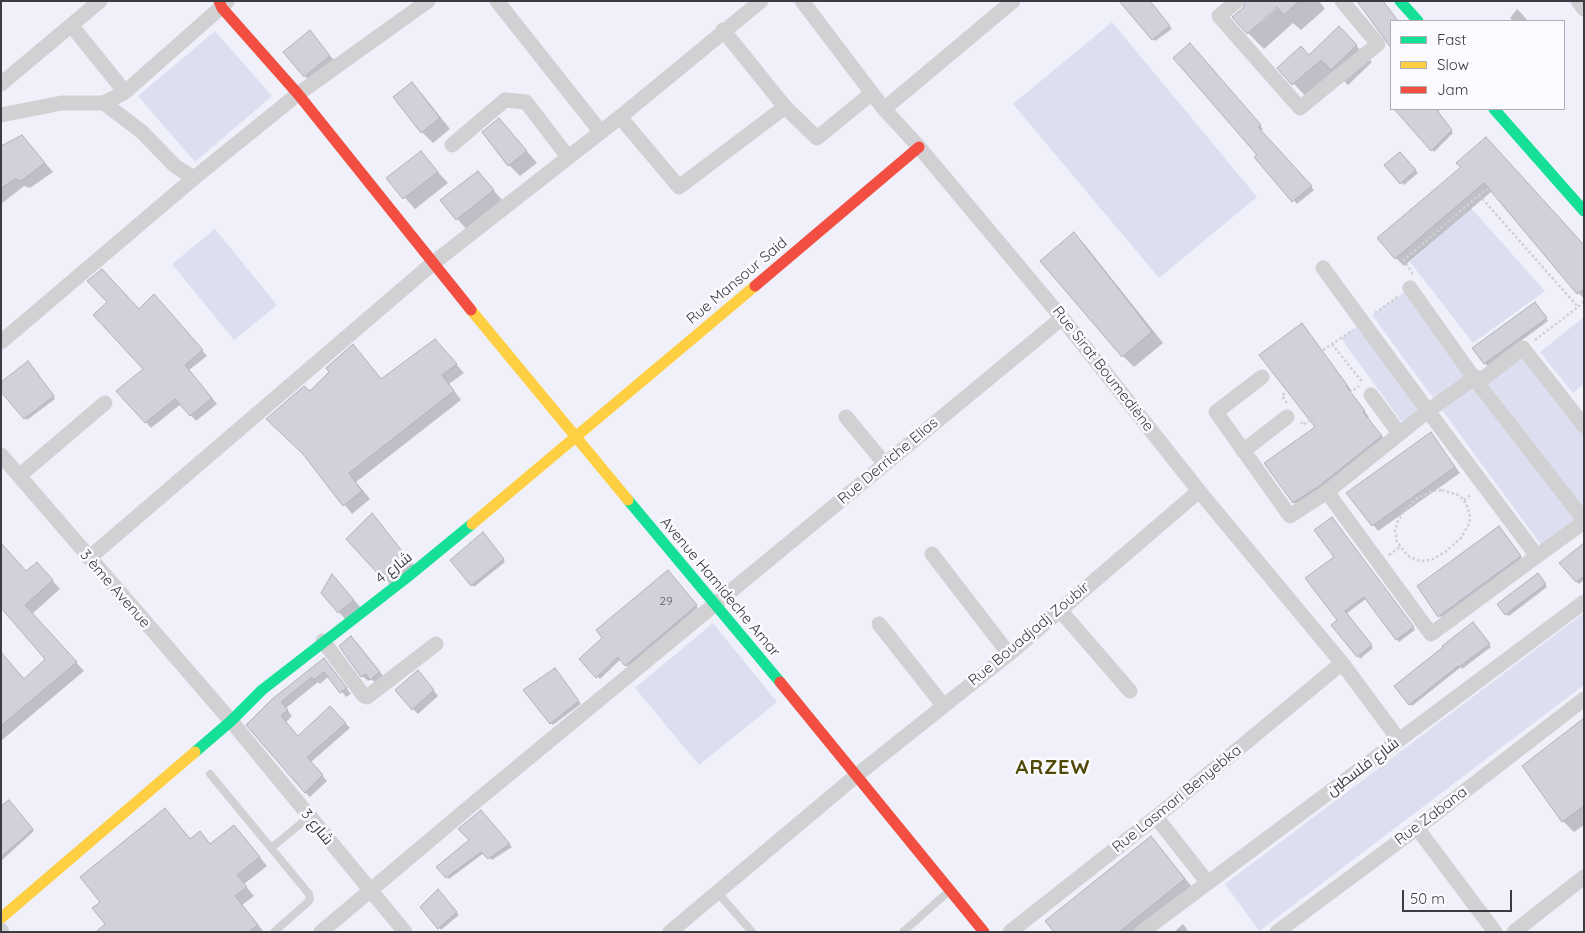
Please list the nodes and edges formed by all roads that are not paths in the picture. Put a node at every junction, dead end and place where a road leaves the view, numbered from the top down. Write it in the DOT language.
graph roads {
  1 [pos="100,1"];
  2 [pos="428,1"];
  3 [pos="497,1"];
  4 [pos="760,1"];
  5 [pos="802,1"];
  6 [pos="1013,1"];
  7 [pos="1237,1"];
  8 [pos="1342,1"];
  9 [pos="1400,1"];
  10 [pos="1578,1"];
  11 [pos="223,4"];
  12 [pos="1584,9"];
  13 [pos="1417,20"];
  14 [pos="71,25"];
  15 [pos="723,30"];
  16 [pos="1,84"];
  17 [pos="125,92"];
  18 [pos="872,93"];
  19 [pos="298,94"];
  20 [pos="104,103"];
  21 [pos="785,107"];
  22 [pos="884,110"];
  23 [pos="1495,110"];
  24 [pos="1,115"];
  25 [pos="620,117"];
  26 [pos="600,131"];
  27 [pos="452,144"];
  28 [pos="919,147"];
  29 [pos="568,156"];
  30 [pos="194,178"];
  31 [pos="1584,211"];
  32 [pos="432,264"];
  33 [pos="1323,268"];
  34 [pos="1410,288"];
  35 [pos="1062,318"];
  36 [pos="1,342"];
  37 [pos="1262,377"];
  38 [pos="1474,378"];
  39 [pos="1367,389"];
  40 [pos="105,402"];
  41 [pos="1428,411"];
  42 [pos="1291,413"];
  43 [pos="846,417"];
  44 [pos="1584,426"];
  45 [pos="1399,433"];
  46 [pos="576,438"];
  47 [pos="1243,451"];
  48 [pos="1,455"];
  49 [pos="885,464"];
  50 [pos="19,476"];
  51 [pos="1199,491"];
  52 [pos="1327,492"];
  53 [pos="1584,521"];
  54 [pos="932,554"];
  55 [pos="1537,556"];
  56 [pos="89,558"];
  57 [pos="1584,602"];
  58 [pos="715,605"];
  59 [pos="1059,609"];
  60 [pos="879,624"];
  61 [pos="323,641"];
  62 [pos="436,644"];
  63 [pos="1009,654"];
  64 [pos="1342,662"];
  65 [pos="1130,691"];
  66 [pos="1584,699"];
  67 [pos="943,705"];
  68 [pos="231,721"];
  69 [pos="1399,740"];
  70 [pos="210,774"];
  71 [pos="857,775"];
  72 [pos="309,816"];
  73 [pos="1156,817"];
  74 [pos="1417,828"];
  75 [pos="271,848"];
  76 [pos="1584,877"];
  77 [pos="1208,883"];
  78 [pos="950,889"];
  79 [pos="369,890"];
  80 [pos="717,892"];
  81 [pos="1,918"];
  82 [pos="274,932"];
  83 [pos="321,932"];
  84 [pos="405,932"];
  85 [pos="670,932"];
  86 [pos="752,932"];
  87 [pos="903,932"];
  88 [pos="984,932"];
  89 [pos="1010,932"];
  90 [pos="1142,932"];
  91 [pos="1277,932"];
  92 [pos="1495,932"];
  93 [pos="1514,932"];
  1 -- 14 [label="street"];
  2 -- 19 [label="street"];
  3 -- 26 [label="street"];
  4 -- 15 [label="street"];
  5 -- 18 [label="street, Rue Sirat Boumediène"];
  6 -- 22 [label="street"];
  7 -- 8 [label="street"];
  9 -- 13 [label="street"];
  10 -- 12 [label="street"];
  11 -- 17 [label="street"];
  11 -- 19 [label="street, Avenue Hamideche Amar"];
  14 -- 16 [label="street"];
  14 -- 17 [label="street"];
  15 -- 21 [label="street"];
  15 -- 25 [label="street"];
  17 -- 20 [label="street"];
  18 -- 21 [label="street"];
  18 -- 22 [label="street, Rue Sirat Boumediène"];
  19 -- 30 [label="street"];
  19 -- 32 [label="street, Avenue Hamideche Amar"];
  20 -- 24 [label="street"];
  20 -- 30 [label="street"];
  21 -- 25 [label="street"];
  22 -- 28 [label="street, Rue Sirat Boumediène"];
  23 -- 31 [label="street"];
  25 -- 26 [label="street"];
  26 -- 29 [label="street"];
  27 -- 29 [label="street"];
  28 -- 35 [label="street, Rue Sirat Boumediène"];
  28 -- 46 [label="street, Rue Mansour Said"];
  29 -- 32 [label="street"];
  30 -- 36 [label="street"];
  32 -- 46 [label="street, Avenue Hamideche Amar"];
  32 -- 56 [label="street"];
  33 -- 41 [label="street"];
  34 -- 38 [label="street"];
  35 -- 49 [label="street, Rue Derriche Elias"];
  35 -- 51 [label="street, Rue Sirat Boumediène"];
  37 -- 47 [label="street"];
  38 -- 41 [label="street"];
  38 -- 44 [label="street"];
  38 -- 53 [label="street"];
  39 -- 45 [label="street"];
  40 -- 50 [label="street"];
  41 -- 45 [label="street"];
  41 -- 55 [label="street"];
  42 -- 47 [label="street"];
  43 -- 49 [label="street"];
  45 -- 52 [label="street"];
  46 -- 58 [label="street, Avenue Hamideche Amar"];
  46 -- 61 [label="street, شارع 4"];
  47 -- 52 [label="street"];
  48 -- 50 [label="street, 3 ème Avenue"];
  49 -- 58 [label="street, Rue Derriche Elias"];
  50 -- 56 [label="street, 3 ème Avenue"];
  51 -- 59 [label="street, Rue Bouadjadj Zoubir"];
  51 -- 64 [label="street, Rue Sirat Boumediène"];
  52 -- 55 [label="street"];
  53 -- 55 [label="street"];
  54 -- 63 [label="street"];
  56 -- 68 [label="street, 3 ème Avenue"];
  57 -- 69 [label="street, شارع فلسطين"];
  58 -- 71 [label="street, Avenue Hamideche Amar"];
  58 -- 79 [label="street, Rue Derriche Elias"];
  59 -- 63 [label="street, Rue Bouadjadj Zoubir"];
  59 -- 65 [label="street"];
  60 -- 67 [label="street"];
  61 -- 62 [label="street"];
  61 -- 68 [label="street, شارع 4"];
  63 -- 67 [label="street, Rue Bouadjadj Zoubir"];
  64 -- 69 [label="street, Rue Sirat Boumediène"];
  64 -- 73 [label="street, Rue Lasmari Benyebka"];
  66 -- 74 [label="street, Rue Zabana"];
  67 -- 71 [label="street, Rue Bouadjadj Zoubir"];
  68 -- 72 [label="street, شارع 3"];
  68 -- 81 [label="street, شارع 4"];
  69 -- 77 [label="street, شارع فلسطين"];
  70 -- 75 [label="lane"];
  71 -- 78 [label="street, Avenue Hamideche Amar"];
  71 -- 80 [label="street, Rue Bouadjadj Zoubir"];
  72 -- 75 [label="lane"];
  72 -- 79 [label="street, شارع 3"];
  73 -- 77 [label="street"];
  73 -- 89 [label="street, Rue Lasmari Benyebka"];
  74 -- 91 [label="street, Rue Zabana"];
  74 -- 92 [label="street"];
  75 -- 82 [label="lane"];
  76 -- 93 [label="street"];
  77 -- 90 [label="street, شارع فلسطين"];
  78 -- 87 [label="lane"];
  78 -- 88 [label="street, Avenue Hamideche Amar"];
  79 -- 83 [label="street, Rue Derriche Elias"];
  79 -- 84 [label="street, شارع 3"];
  80 -- 85 [label="street, Rue Bouadjadj Zoubir"];
  80 -- 86 [label="lane"];
}
